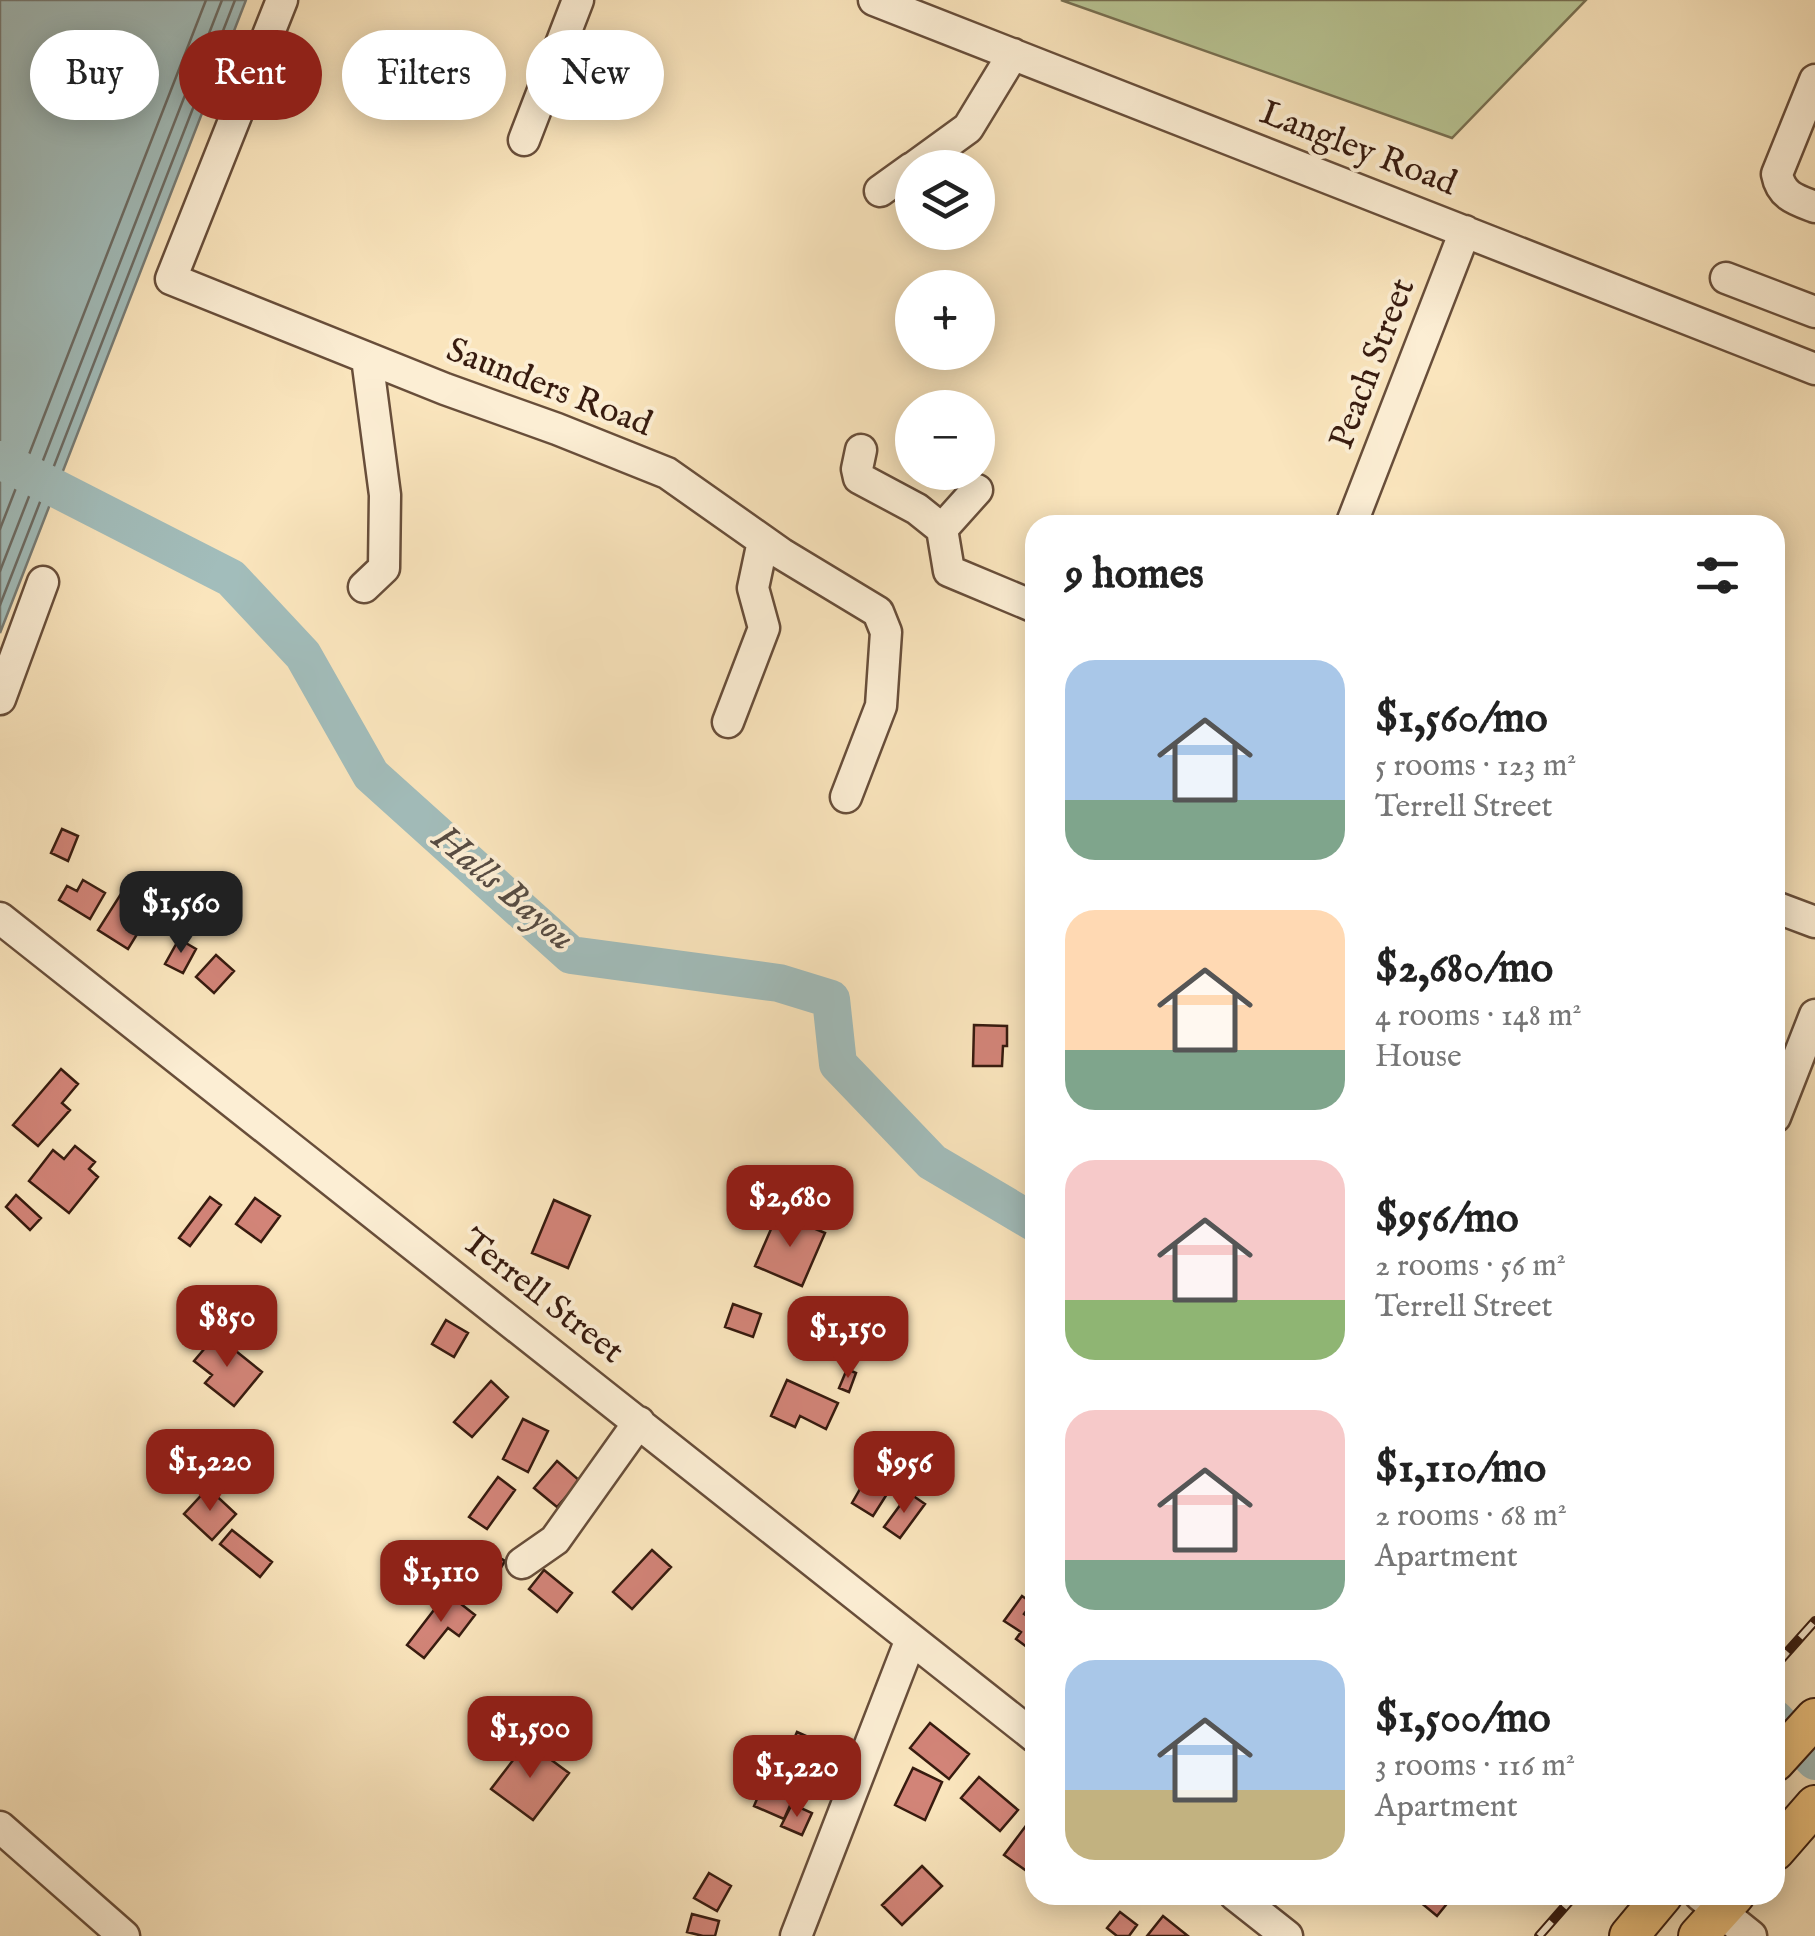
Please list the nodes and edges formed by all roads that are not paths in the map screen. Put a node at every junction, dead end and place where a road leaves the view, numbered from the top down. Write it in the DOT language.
graph roads {
  1 [pos="282,0"];
  2 [pos="578,0"];
  3 [pos="874,0"];
  4 [pos="1013,54"];
  5 [pos="1815,80"];
  6 [pos="524,140"];
  7 [pos="938,150"];
  8 [pos="895,181"];
  9 [pos="880,191"];
  10 [pos="1815,208"];
  11 [pos="1464,231"];
  12 [pos="1726,278"];
  13 [pos="1815,312"];
  14 [pos="367,358"];
  15 [pos="1815,370"];
  16 [pos="861,450"];
  17 [pos="977,490"];
  18 [pos="1355,515"];
  19 [pos="942,529"];
  20 [pos="763,541"];
  21 [pos="44,582"];
  22 [pos="364,587"];
  23 [pos="1025,603"];
  24 [pos="0,699"];
  25 [pos="728,722"];
  26 [pos="846,797"];
  27 [pos="1785,911"];
  28 [pos="0,918"];
  29 [pos="1815,922"];
  30 [pos="1815,1015"];
  31 [pos="1785,1092"];
  32 [pos="639,1422"];
  33 [pos="522,1563"];
  34 [pos="911,1639"];
  35 [pos="1815,1718"];
  36 [pos="1025,1729"];
  37 [pos="1785,1751"];
  38 [pos="1815,1805"];
  39 [pos="0,1827"];
  40 [pos="1785,1840"];
  41 [pos="1248,1905"];
  42 [pos="1655,1905"];
  43 [pos="1713,1909"];
  44 [pos="124,1936"];
  45 [pos="796,1936"];
  46 [pos="1287,1936"];
  47 [pos="1629,1936"];
  48 [pos="1751,1936"];
  1 -- 14 [label="street, Saunders Road"];
  2 -- 6 [label="street"];
  3 -- 4 [label="street, Langley Road"];
  4 -- 7 [label="street"];
  4 -- 11 [label="street, Langley Road"];
  5 -- 10 [label="street"];
  8 -- 9 [label="street"];
  11 -- 15 [label="street, Langley Road"];
  11 -- 18 [label="street, Peach Street"];
  12 -- 13 [label="street"];
  14 -- 20 [label="street, Saunders Road"];
  14 -- 22 [label="street"];
  16 -- 19 [label="street"];
  17 -- 19 [label="street"];
  19 -- 23 [label="street"];
  20 -- 25 [label="street"];
  20 -- 26 [label="street, Saunders Road"];
  21 -- 24 [label="street"];
  27 -- 29 [label="street"];
  28 -- 32 [label="street, Terrell Street"];
  30 -- 31 [label="street"];
  32 -- 33 [label="street"];
  32 -- 34 [label="street, Terrell Street"];
  34 -- 36 [label="street, Terrell Street"];
  34 -- 45 [label="street"];
  35 -- 37 [label="main road"];
  38 -- 40 [label="main road"];
  39 -- 44 [label="street"];
  41 -- 46 [label="street"];
  42 -- 47 [label="main road"];
  43 -- 48 [label="street"];
}
